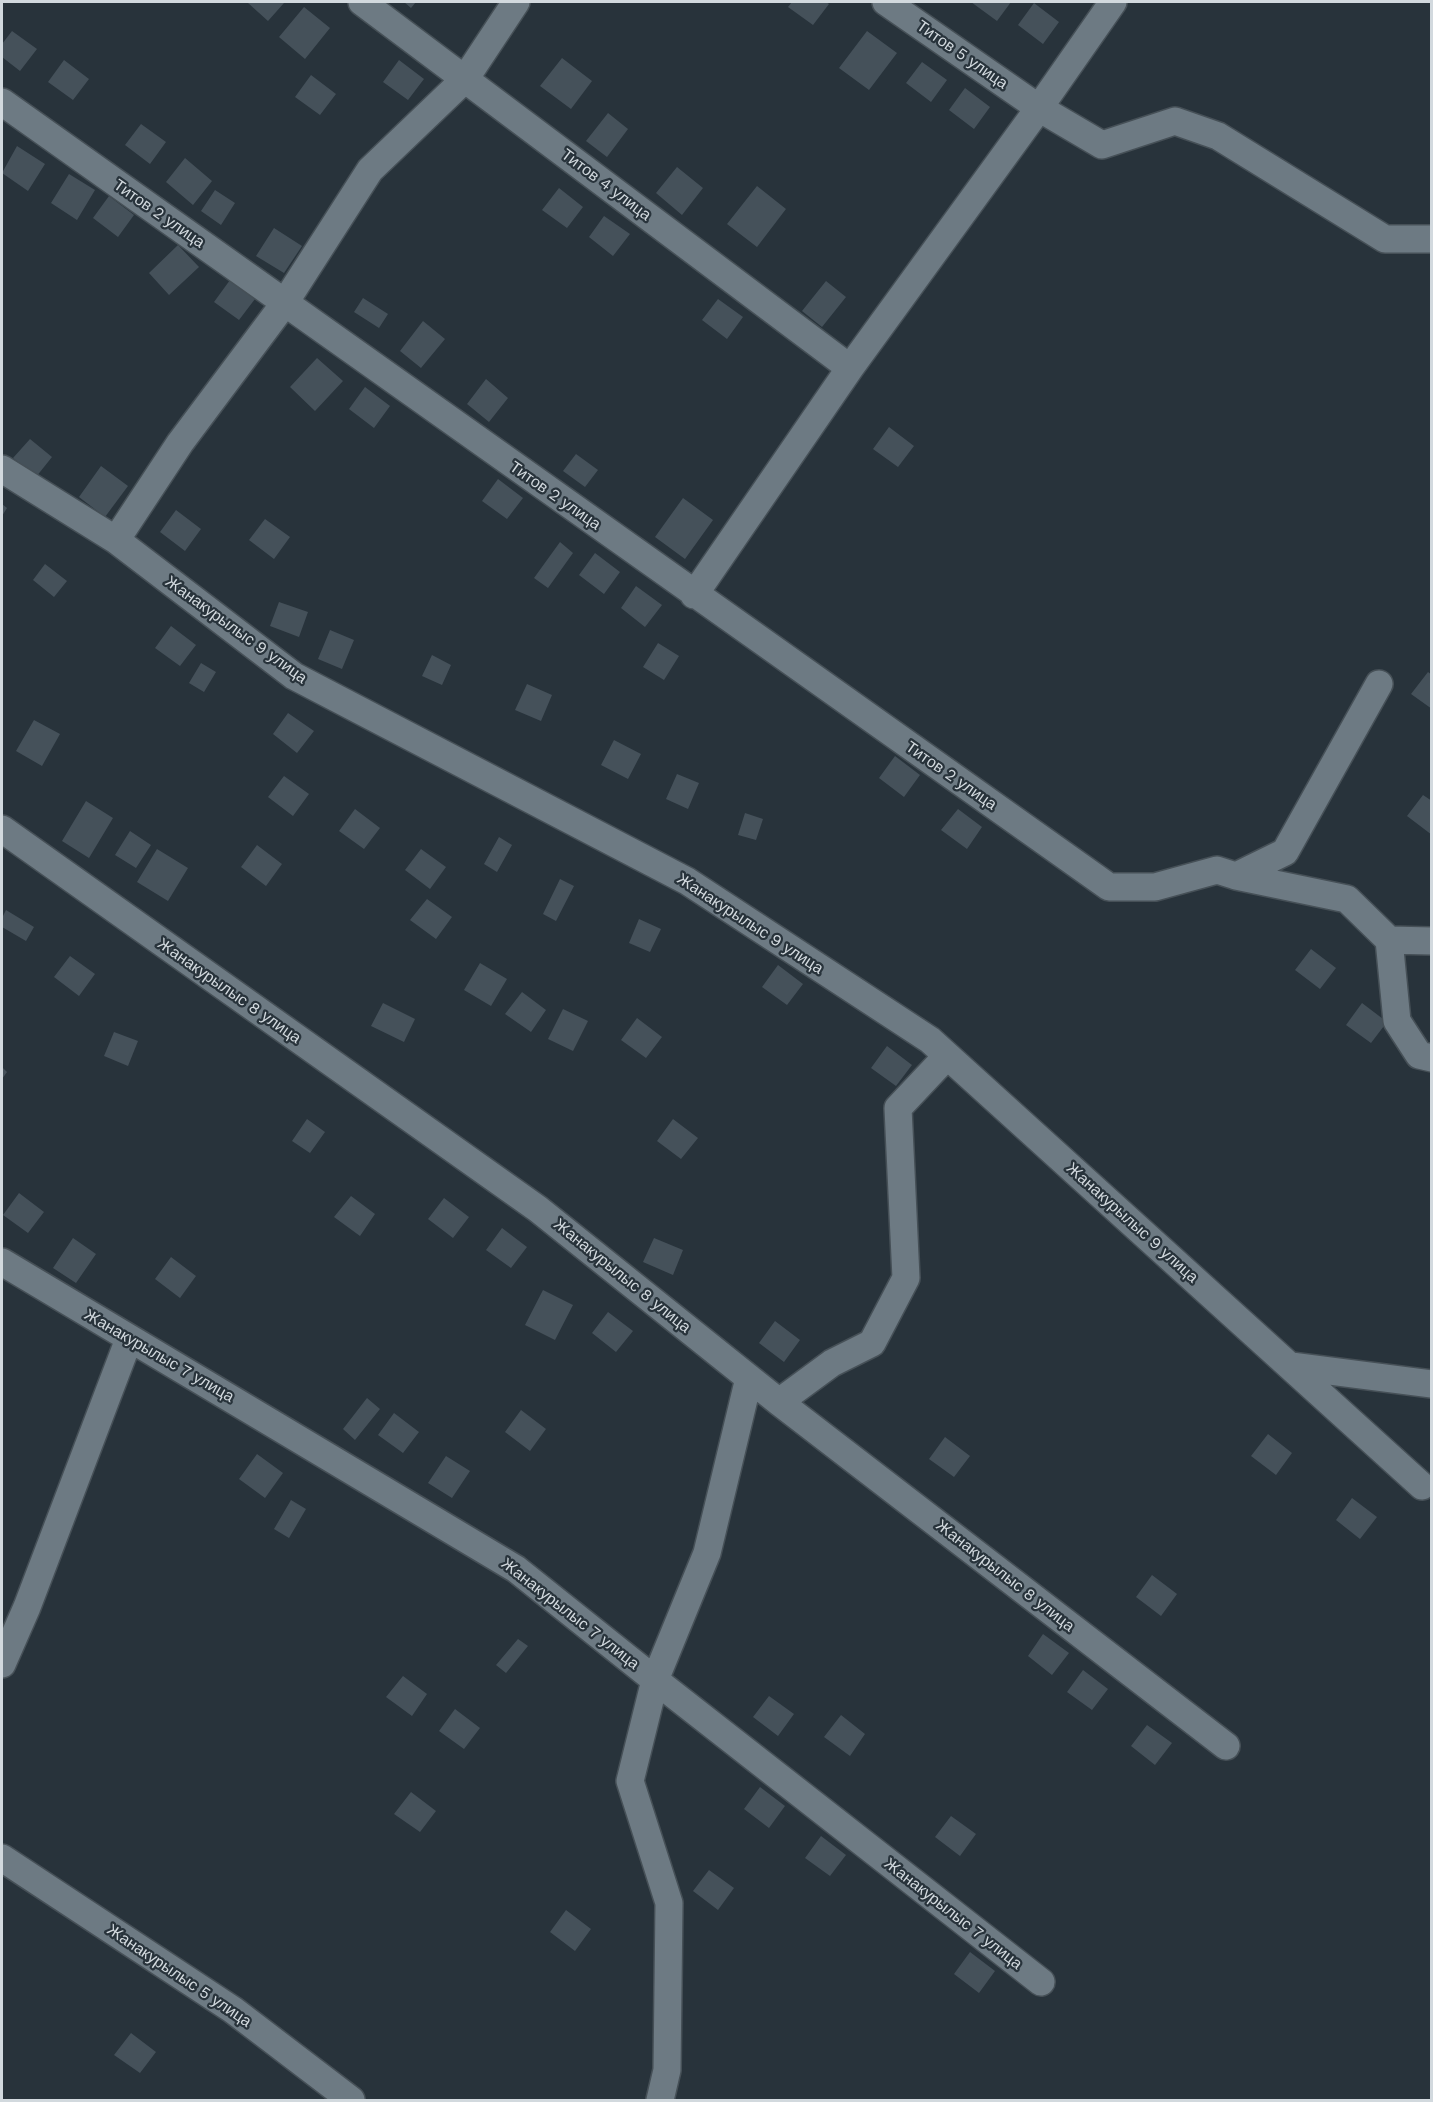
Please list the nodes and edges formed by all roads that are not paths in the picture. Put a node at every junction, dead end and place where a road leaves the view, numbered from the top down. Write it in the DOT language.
graph roads {
  1 [pos="362,2"];
  2 [pos="516,2"];
  3 [pos="886,2"];
  4 [pos="1113,2"];
  5 [pos="465,79"];
  6 [pos="2,102"];
  7 [pos="1039,108"];
  8 [pos="1431,239"];
  9 [pos="284,304"];
  10 [pos="850,368"];
  11 [pos="2,470"];
  12 [pos="116,540"];
  13 [pos="693,595"];
  14 [pos="1379,684"];
  15 [pos="2,829"];
  16 [pos="1236,876"];
  17 [pos="1389,940"];
  18 [pos="1431,941"];
  19 [pos="948,1056"];
  20 [pos="1431,1058"];
  21 [pos="2,1262"];
  22 [pos="129,1339"];
  23 [pos="1291,1366"];
  24 [pos="749,1378"];
  25 [pos="1431,1384"];
  26 [pos="779,1402"];
  27 [pos="1422,1486"];
  28 [pos="2,1664"];
  29 [pos="655,1680"];
  30 [pos="1226,1746"];
  31 [pos="2,1858"];
  32 [pos="1041,1982"];
  33 [pos="347,2099"];
  34 [pos="660,2100"];
  1 -- 5 [label="street, Титов 4 улица"];
  2 -- 5 [label="street"];
  3 -- 7 [label="street, Титов 5 улица"];
  4 -- 7 [label="street"];
  5 -- 9 [label="street"];
  5 -- 10 [label="street, Титов 4 улица"];
  6 -- 9 [label="street, Титов 2 улица"];
  7 -- 8 [label="street, Титов 5 улица"];
  7 -- 10 [label="street"];
  9 -- 12 [label="street"];
  9 -- 13 [label="street, Титов 2 улица"];
  10 -- 13 [label="street"];
  11 -- 12 [label="street, Жанакурылыс 9 улица"];
  12 -- 19 [label="street, Жанакурылыс 9 улица"];
  13 -- 16 [label="street, Титов 2 улица"];
  14 -- 16 [label="street"];
  15 -- 24 [label="street, Жанакурылыс 8 улица"];
  16 -- 17 [label="street"];
  17 -- 18 [label="street"];
  17 -- 20 [label="street"];
  19 -- 23 [label="street, Жанакурылыс 9 улица"];
  19 -- 26 [label="street"];
  21 -- 22 [label="street, Жанакурылыс 7 улица"];
  22 -- 28 [label="street"];
  22 -- 29 [label="street, Жанакурылыс 7 улица"];
  23 -- 25 [label="street"];
  23 -- 27 [label="street, Жанакурылыс 9 улица"];
  24 -- 26 [label="street, Жанакурылыс 8 улица"];
  24 -- 29 [label="street"];
  26 -- 30 [label="street, Жанакурылыс 8 улица"];
  29 -- 32 [label="street, Жанакурылыс 7 улица"];
  29 -- 34 [label="street"];
  31 -- 33 [label="street, Жанакурылыс 5 улица"];
}
